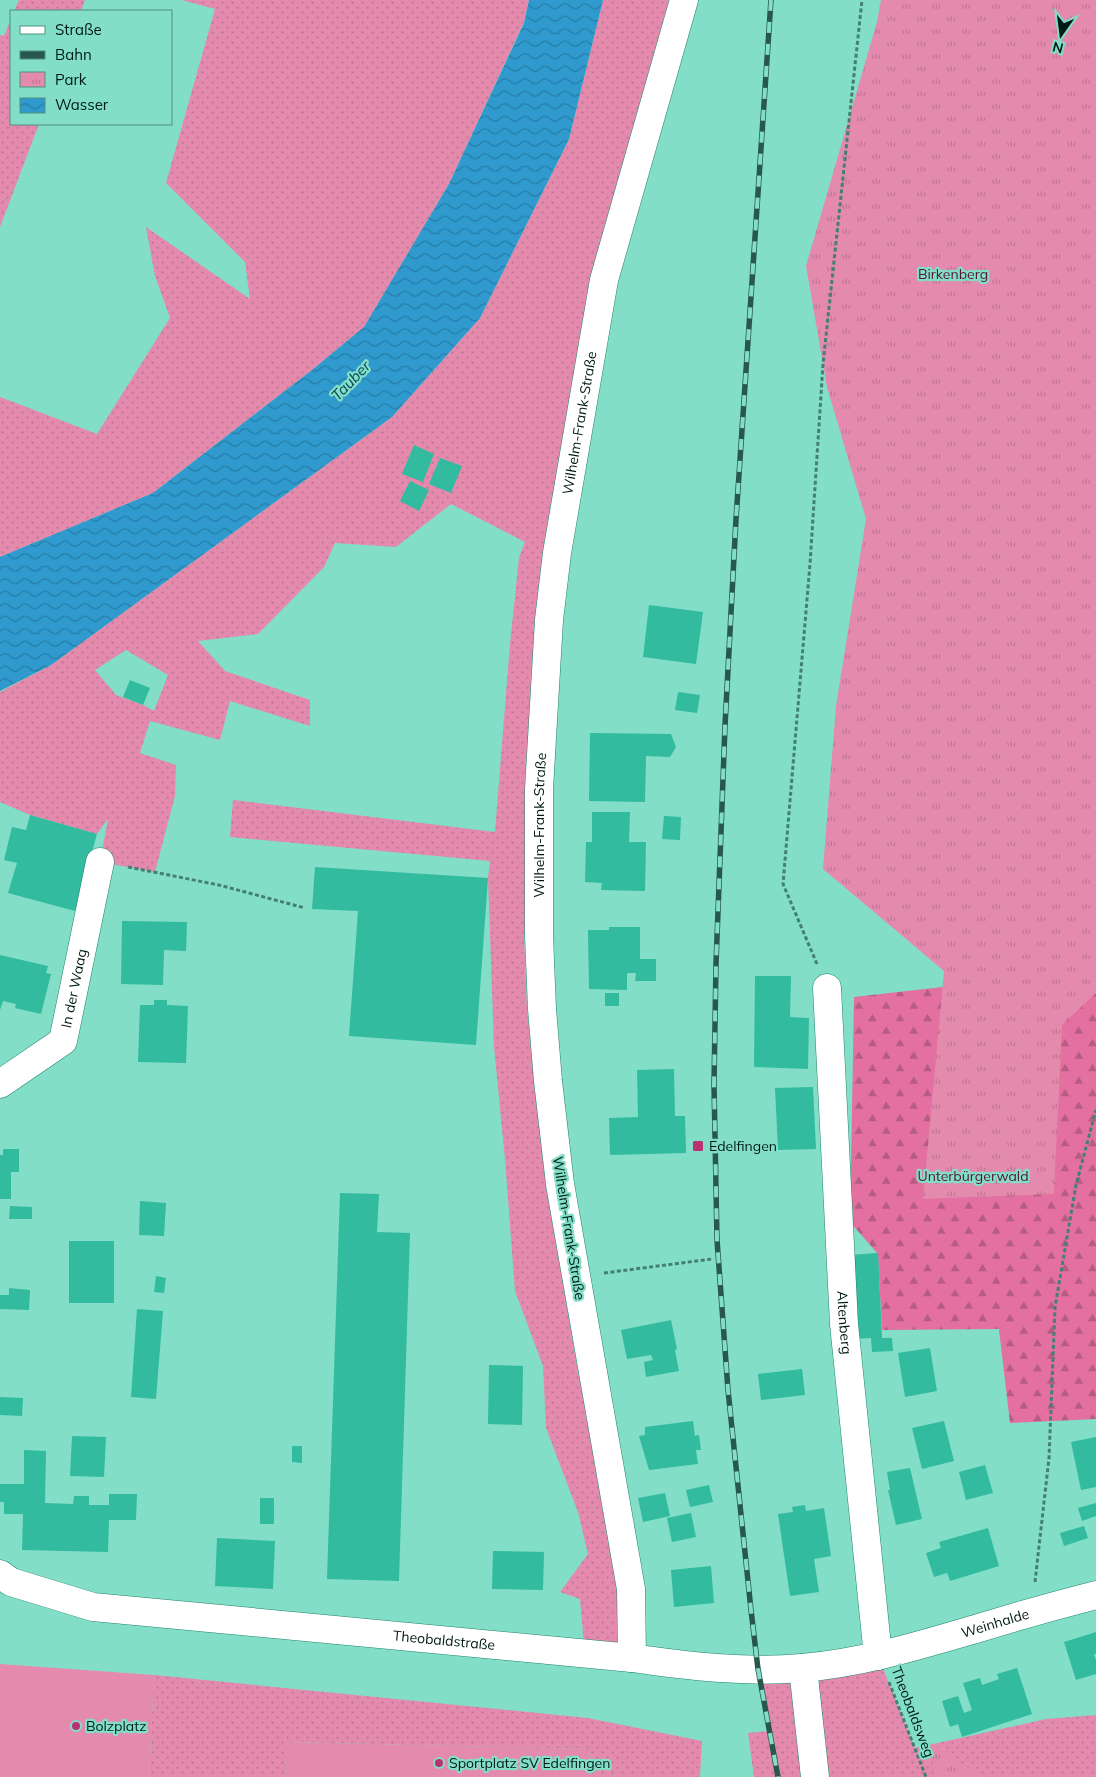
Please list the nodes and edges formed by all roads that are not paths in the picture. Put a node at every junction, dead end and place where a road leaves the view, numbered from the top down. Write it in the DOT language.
graph roads {
  1 [pos="684,0"];
  2 [pos="100,862"];
  3 [pos="827,988"];
  4 [pos="0,1084"];
  5 [pos="0,1574"];
  6 [pos="1096,1594"];
  7 [pos="887,1654"];
  8 [pos="632,1658"];
  9 [pos="803,1668"];
  10 [pos="815,1777"];
  1 -- 8 [label="street, Wilhelm-Frank-Straße"];
  2 -- 4 [label="street, In der Waag"];
  3 -- 7 [label="street, Altenberg"];
  5 -- 8 [label="street, Theobaldstraße"];
  6 -- 7 [label="street, Weinhalde"];
  7 -- 9 [label="street, Theobaldstraße"];
  8 -- 9 [label="street, Theobaldstraße"];
  9 -- 10 [label="street"];
}
